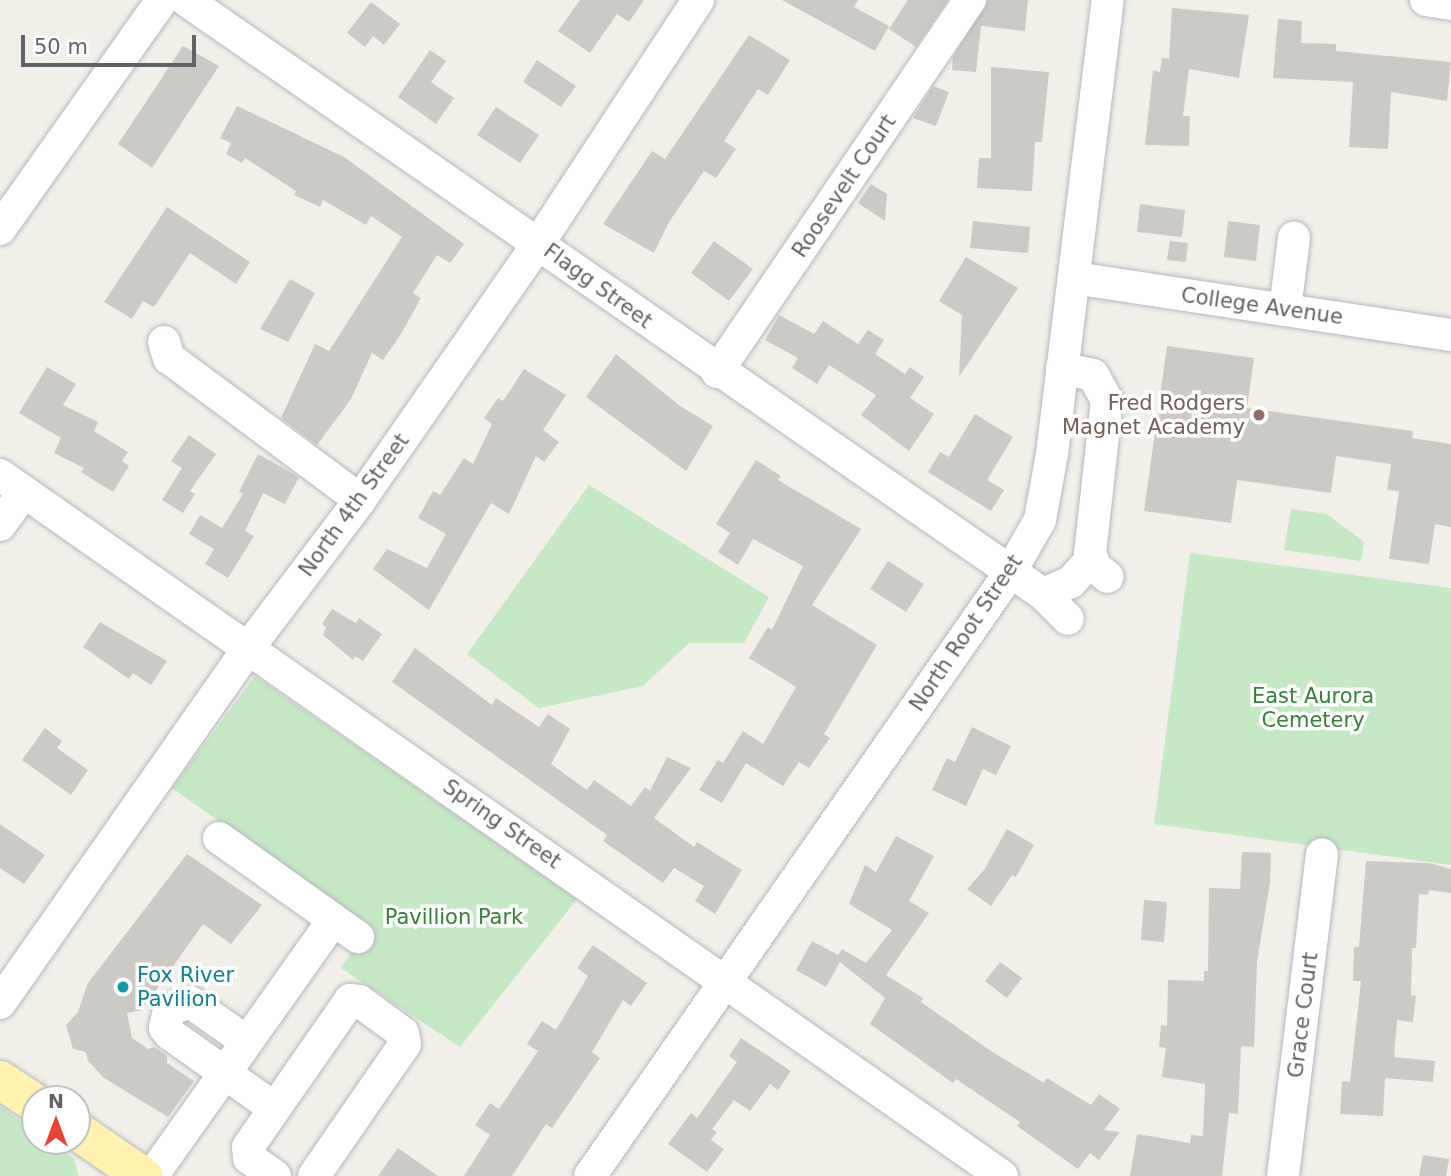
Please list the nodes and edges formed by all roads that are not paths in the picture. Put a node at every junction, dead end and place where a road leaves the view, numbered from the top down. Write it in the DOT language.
graph roads {
  1 [pos="162,0"];
  2 [pos="186,0"];
  3 [pos="698,0"];
  4 [pos="970,0"];
  5 [pos="1108,0"];
  6 [pos="1426,0"];
  7 [pos="1451,4"];
  8 [pos="0,229"];
  9 [pos="1294,238"];
  10 [pos="538,244"];
  11 [pos="1074,278"];
  12 [pos="1284,310"];
  13 [pos="1451,335"];
  14 [pos="164,342"];
  15 [pos="1062,368"];
  16 [pos="718,372"];
  17 [pos="12,484"];
  18 [pos="360,500"];
  19 [pos="0,525"];
  20 [pos="1009,574"];
  21 [pos="1043,594"];
  22 [pos="1068,619"];
  23 [pos="249,647"];
  24 [pos="219,838"];
  25 [pos="1322,854"];
  26 [pos="727,980"];
  27 [pos="0,1003"];
  28 [pos="246,1041"];
  29 [pos="224,1073"];
  30 [pos="0,1080"];
  31 [pos="21,1094"];
  32 [pos="274,1108"];
  33 [pos="91,1143"];
  34 [pos="123,1170"];
  35 [pos="152,1176"];
  36 [pos="275,1176"];
  37 [pos="314,1176"];
  38 [pos="590,1176"];
  39 [pos="1002,1176"];
  40 [pos="1283,1176"];
  1 -- 8 [label="street"];
  2 -- 10 [label="street, Flagg Street"];
  3 -- 10 [label="street, North 4th Street"];
  4 -- 16 [label="street, Roosevelt Court"];
  5 -- 11 [label="street, North Root Street"];
  6 -- 7 [label="street"];
  9 -- 12 [label="street"];
  10 -- 16 [label="street, Flagg Street"];
  10 -- 18 [label="street, North 4th Street"];
  11 -- 12 [label="street, College Avenue"];
  11 -- 15 [label="street, North Root Street"];
  12 -- 13 [label="street, College Avenue"];
  14 -- 18 [label="street"];
  15 -- 20 [label="street, North Root Street"];
  15 -- 21 [label="street"];
  16 -- 20 [label="street, Flagg Street"];
  17 -- 19 [label="street"];
  17 -- 23 [label="street, Spring Street"];
  18 -- 23 [label="street, North 4th Street"];
  20 -- 21 [label="street, Flagg Street"];
  20 -- 26 [label="street, North Root Street"];
  21 -- 22 [label="street, Flagg Street"];
  23 -- 26 [label="street, Spring Street"];
  23 -- 27 [label="street, North 4th Street"];
  24 -- 28 [label="street"];
  25 -- 40 [label="street, Grace Court"];
  26 -- 38 [label="street, North Root Street"];
  26 -- 39 [label="street, Spring Street"];
  28 -- 29 [label="street"];
  28 -- 29 [label="street"];
  29 -- 32 [label="street"];
  29 -- 35 [label="street"];
  30 -- 31 [label="main road"];
  32 -- 36 [label="street"];
  32 -- 37 [label="street"];
  33 -- 34 [label="main road"];
}
